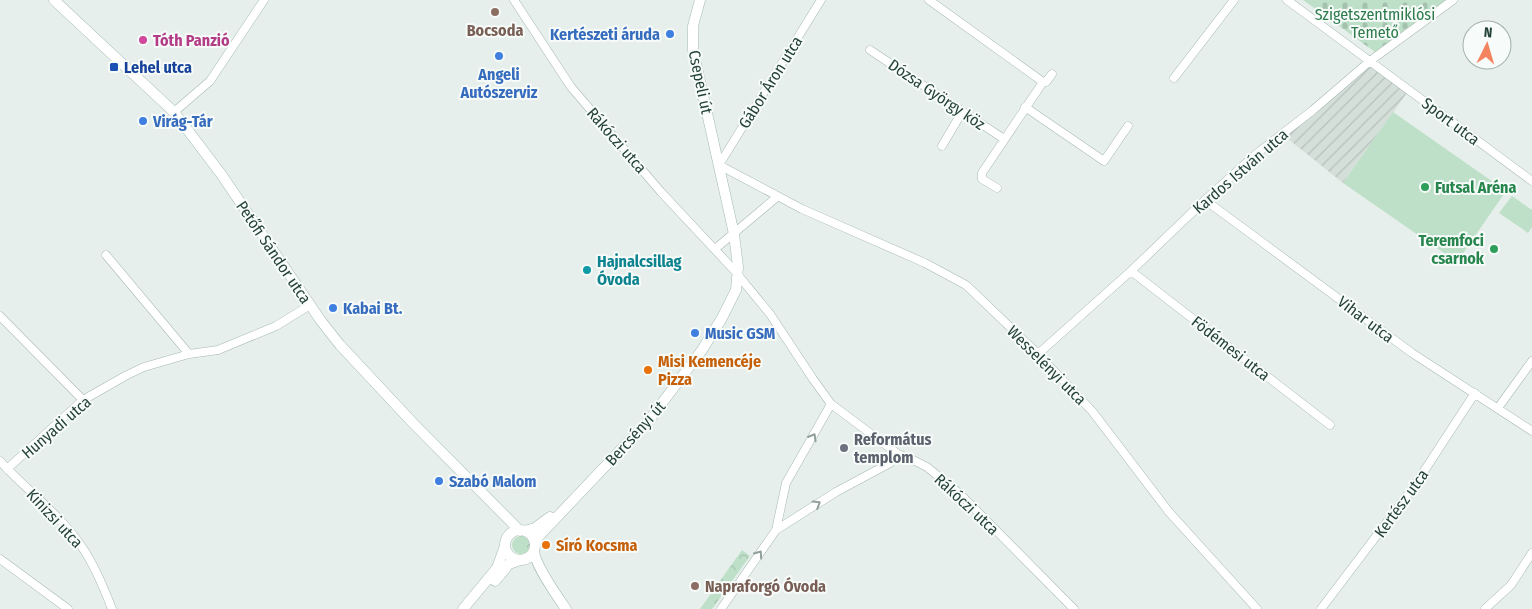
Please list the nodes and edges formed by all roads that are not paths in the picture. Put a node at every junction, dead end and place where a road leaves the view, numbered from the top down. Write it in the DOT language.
graph roads {
  1 [pos="54,0"];
  2 [pos="264,0"];
  3 [pos="514,0"];
  4 [pos="700,0"];
  5 [pos="821,0"];
  6 [pos="929,0"];
  7 [pos="1234,0"];
  8 [pos="1287,0"];
  9 [pos="1454,0"];
  10 [pos="870,50"];
  11 [pos="1370,61"];
  12 [pos="1052,74"];
  13 [pos="1174,78"];
  14 [pos="1043,82"];
  15 [pos="1025,108"];
  16 [pos="174,112"];
  17 [pos="962,112"];
  18 [pos="1128,126"];
  19 [pos="1004,139"];
  20 [pos="942,146"];
  21 [pos="719,165"];
  22 [pos="1532,181"];
  23 [pos="997,188"];
  24 [pos="777,196"];
  25 [pos="1205,200"];
  26 [pos="734,234"];
  27 [pos="715,249"];
  28 [pos="106,256"];
  29 [pos="1131,271"];
  30 [pos="735,272"];
  31 [pos="310,305"];
  32 [pos="0,316"];
  33 [pos="189,354"];
  34 [pos="1038,354"];
  35 [pos="1532,361"];
  36 [pos="1475,393"];
  37 [pos="83,400"];
  38 [pos="831,404"];
  39 [pos="1498,408"];
  40 [pos="1330,424"];
  41 [pos="1532,431"];
  42 [pos="898,454"];
  43 [pos="0,461"];
  44 [pos="7,468"];
  45 [pos="570,501"];
  46 [pos="494,506"];
  47 [pos="776,530"];
  48 [pos="522,531"];
  49 [pos="506,542"];
  50 [pos="534,547"];
  51 [pos="1532,553"];
  52 [pos="0,559"];
  53 [pos="522,560"];
  54 [pos="547,580"];
  55 [pos="464,608"];
  56 [pos="67,609"];
  57 [pos="112,609"];
  58 [pos="566,609"];
  59 [pos="721,609"];
  60 [pos="1074,609"];
  61 [pos="1257,609"];
  62 [pos="1321,609"];
  63 [pos="1485,609"];
  1 -- 16 [label="street, Petőfi Sándor utca"];
  2 -- 16 [label="street"];
  3 -- 27 [label="street, Rákóczi utca"];
  4 -- 21 [label="street, Csepeli út"];
  5 -- 21 [label="street, Gábor Áron utca"];
  6 -- 14 [label="street"];
  7 -- 13 [label="street"];
  8 -- 11 [label="street, Sport utca"];
  9 -- 11 [label="street, Kardos István utca"];
  10 -- 17 [label="street, Dózsa György köz"];
  11 -- 22 [label="street, Sport utca"];
  11 -- 25 [label="street, Kardos István utca"];
  12 -- 14 [label="street"];
  14 -- 15 [label="street"];
  15 -- 18 [label="street"];
  15 -- 19 [label="street"];
  16 -- 31 [label="street, Petőfi Sándor utca"];
  17 -- 19 [label="street, Dózsa György köz"];
  17 -- 20 [label="street"];
  19 -- 23 [label="street"];
  21 -- 24 [label="street, Wesselényi utca"];
  21 -- 26 [label="street, Bercsényi út"];
  24 -- 26 [label="street"];
  24 -- 34 [label="street, Wesselényi utca"];
  25 -- 29 [label="street, Kardos István utca"];
  25 -- 36 [label="street, Vihar utca"];
  26 -- 27 [label="street"];
  26 -- 30 [label="street, Bercsényi út"];
  27 -- 30 [label="street, Rákóczi utca"];
  28 -- 33 [label="street"];
  29 -- 34 [label="street, Kardos István utca"];
  29 -- 40 [label="street, Födémesi utca"];
  30 -- 38 [label="street, Rákóczi utca"];
  30 -- 45 [label="street, Bercsényi út"];
  31 -- 33 [label="street, Hunyadi utca"];
  31 -- 46 [label="street, Petőfi Sándor utca"];
  32 -- 37 [label="street"];
  33 -- 37 [label="street, Hunyadi utca"];
  34 -- 61 [label="street, Wesselényi utca"];
  35 -- 39 [label="street"];
  36 -- 39 [label="street, Vihar utca"];
  36 -- 62 [label="street, Kertész utca"];
  37 -- 44 [label="street, Hunyadi utca"];
  38 -- 42 [label="street, Rákóczi utca"];
  47 -- 38 [label="street, one-way"];
  39 -- 41 [label="street, Vihar utca"];
  47 -- 42 [label="street, one-way"];
  42 -- 60 [label="street, Rákóczi utca"];
  43 -- 44 [label="street, Kinizsi utca"];
  44 -- 57 [label="street, Kinizsi utca"];
  45 -- 48 [label="street, Bercsényi út"];
  45 -- 50 [label="street, Bercsényi út"];
  46 -- 48 [label="street, Petőfi Sándor utca"];
  46 -- 49 [label="street, Petőfi Sándor utca"];
  59 -- 47 [label="street, one-way"];
  48 -- 49 [label="street"];
  48 -- 50 [label="street"];
  49 -- 53 [label="street"];
  49 -- 55 [label="street"];
  50 -- 53 [label="street"];
  50 -- 54 [label="street"];
  51 -- 63 [label="street"];
  52 -- 56 [label="street"];
  53 -- 54 [label="street"];
  53 -- 55 [label="street"];
  54 -- 58 [label="street"];
}
